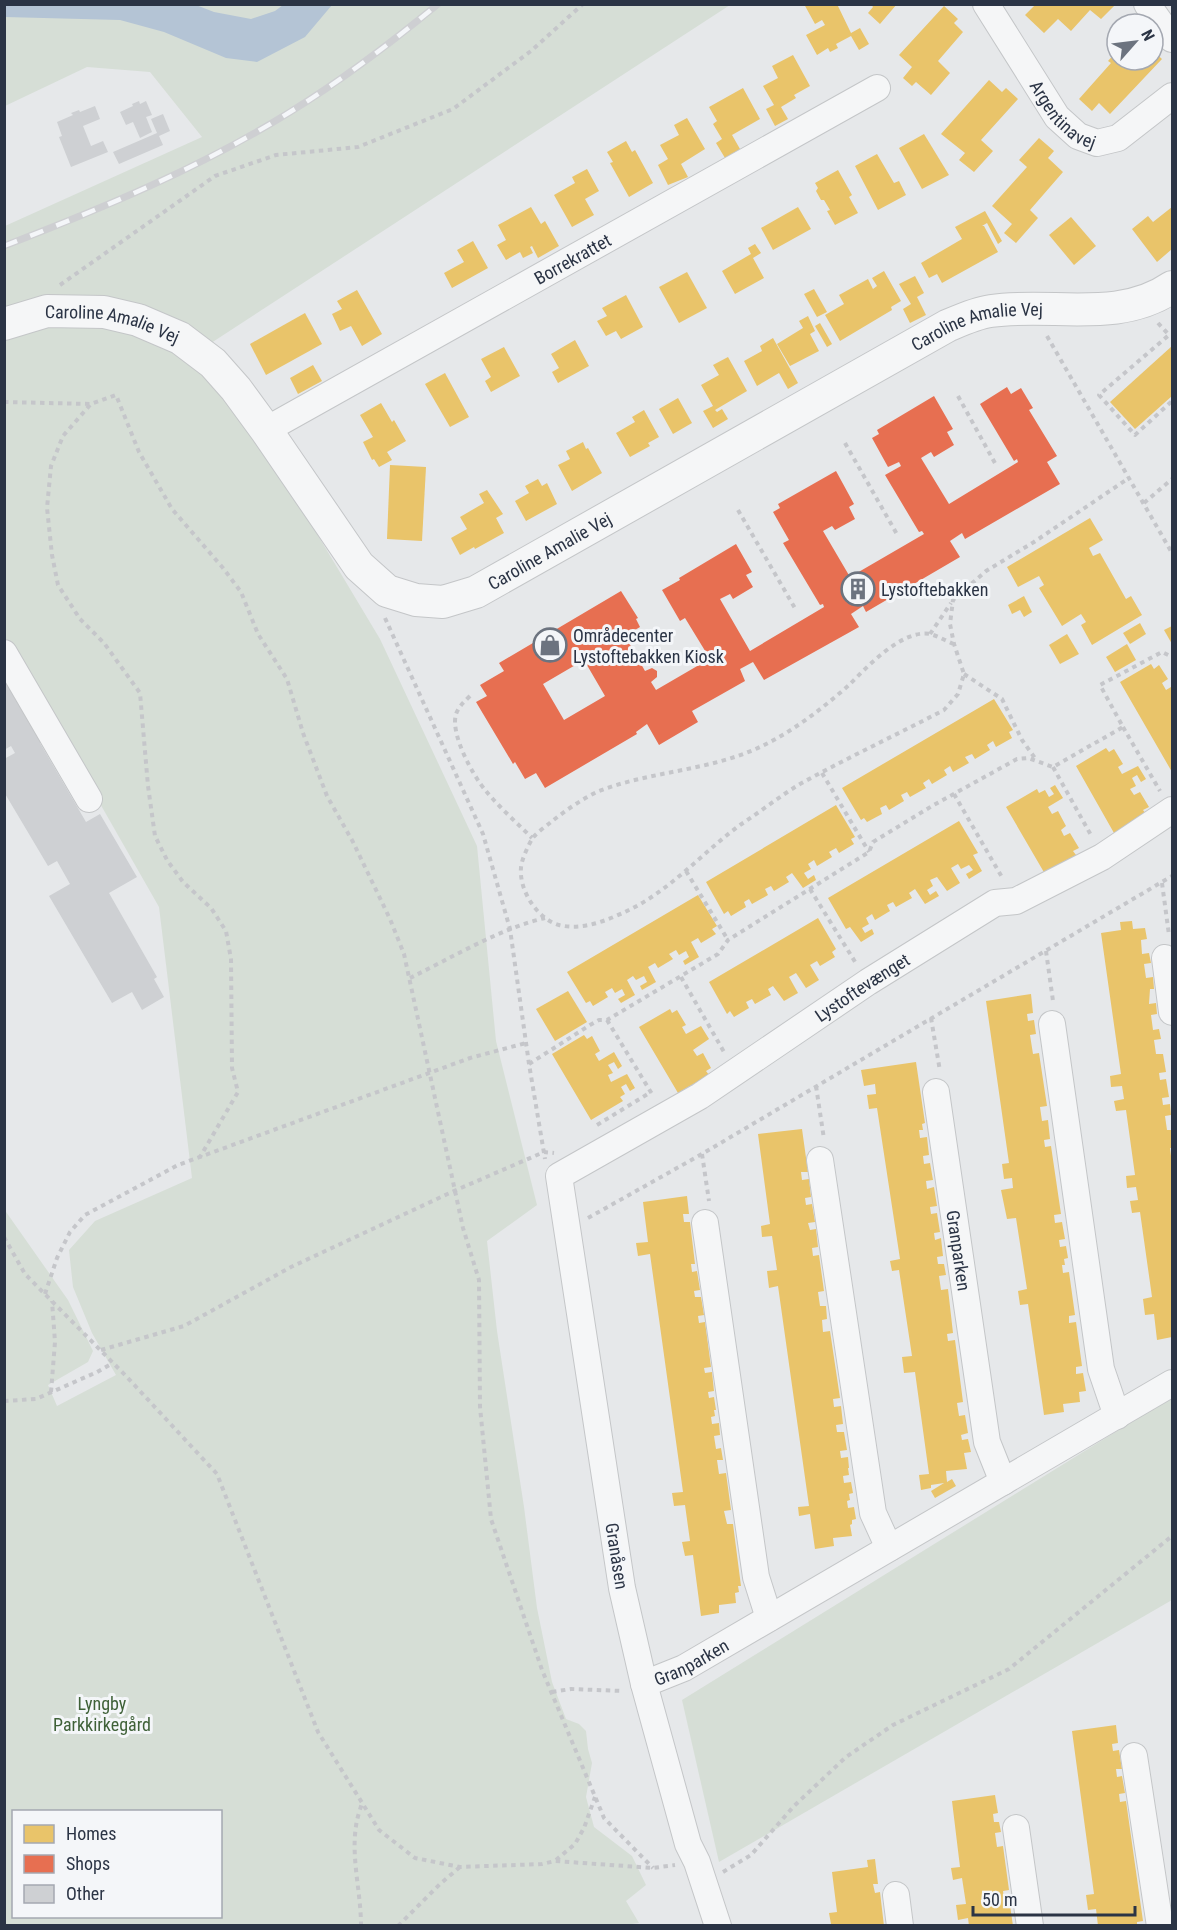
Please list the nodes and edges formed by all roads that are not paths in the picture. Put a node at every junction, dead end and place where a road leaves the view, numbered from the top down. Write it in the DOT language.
graph roads {
  1 [pos="986,4"];
  2 [pos="1147,4"];
  3 [pos="1173,39"];
  4 [pos="878,88"];
  5 [pos="1173,96"];
  6 [pos="1173,287"];
  7 [pos="4,324"];
  8 [pos="266,430"];
  9 [pos="4,653"];
  10 [pos="89,799"];
  11 [pos="1172,811"];
  12 [pos="1165,958"];
  13 [pos="1173,1012"];
  14 [pos="1052,1024"];
  15 [pos="936,1092"];
  16 [pos="820,1160"];
  17 [pos="552,1164"];
  18 [pos="705,1223"];
  19 [pos="1173,1383"];
  20 [pos="1118,1416"];
  21 [pos="1003,1482"];
  22 [pos="889,1548"];
  23 [pos="769,1618"];
  24 [pos="644,1684"];
  25 [pos="1134,1756"];
  26 [pos="1016,1828"];
  27 [pos="896,1895"];
  28 [pos="718,1926"];
  29 [pos="900,1926"];
  30 [pos="1030,1926"];
  31 [pos="1160,1926"];
  1 -- 5 [label="street, Argentinavej"];
  2 -- 3 [label="street"];
  4 -- 8 [label="street, Borrekrattet"];
  6 -- 8 [label="street, Caroline Amalie Vej"];
  7 -- 8 [label="street, Caroline Amalie Vej"];
  9 -- 10 [label="street"];
  11 -- 17 [label="street, Lystoftevænget"];
  12 -- 13 [label="street"];
  14 -- 20 [label="street"];
  15 -- 21 [label="street, Granparken"];
  16 -- 22 [label="street"];
  17 -- 24 [label="street, Granåsen"];
  18 -- 23 [label="street"];
  19 -- 20 [label="street, Granparken"];
  20 -- 21 [label="street, Granparken"];
  21 -- 22 [label="street, Granparken"];
  22 -- 23 [label="street, Granparken"];
  23 -- 24 [label="street, Granparken"];
  24 -- 28 [label="street, Granåsen"];
  25 -- 31 [label="street"];
  26 -- 30 [label="street"];
  27 -- 29 [label="street"];
}
